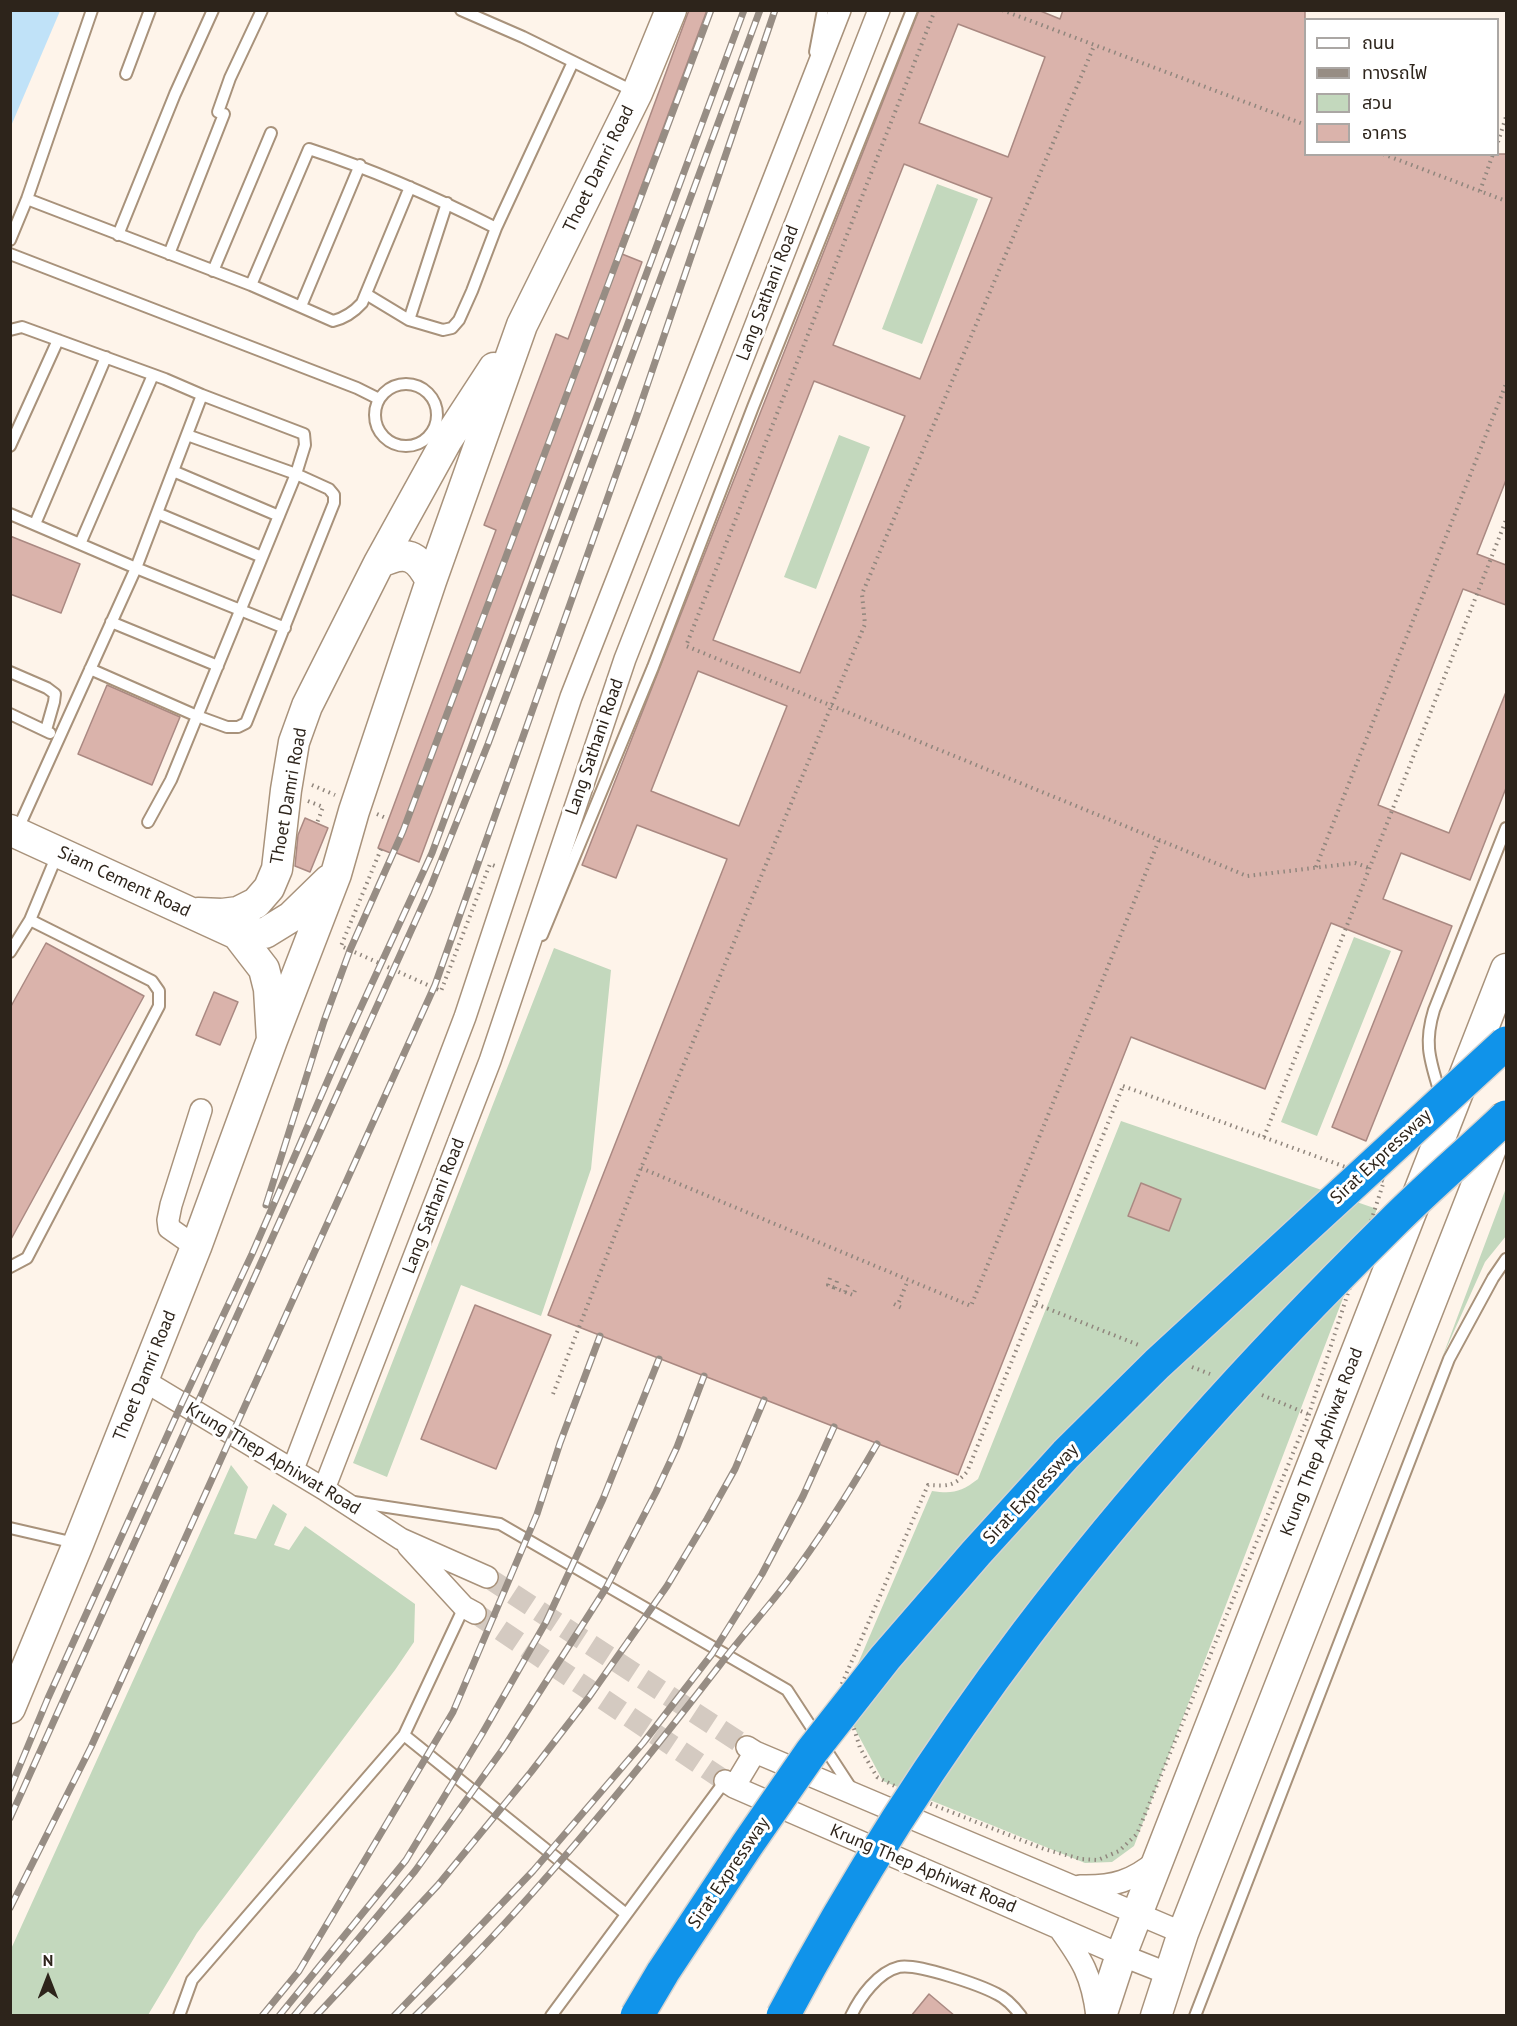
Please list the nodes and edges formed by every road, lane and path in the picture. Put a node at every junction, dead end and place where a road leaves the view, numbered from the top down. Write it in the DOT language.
graph roads {
  1 [pos="92,10"];
  2 [pos="150,10"];
  3 [pos="213,10"];
  4 [pos="262,10"];
  5 [pos="461,10"];
  6 [pos="671,10"];
  7 [pos="823,10"];
  8 [pos="840,10"];
  9 [pos="879,10"];
  10 [pos="912,10"];
  11 [pos="935,10"];
  12 [pos="1002,10"];
  13 [pos="1094,46"];
  14 [pos="573,62"];
  15 [pos="126,74"];
  16 [pos="808,91"];
  17 [pos="637,93"];
  18 [pos="1506,117"];
  19 [pos="1304,125"];
  20 [pos="271,133"];
  21 [pos="1499,136"];
  22 [pos="1388,156"];
  23 [pos="1492,156"];
  24 [pos="360,165"];
  25 [pos="410,187"];
  26 [pos="1479,190"];
  27 [pos="27,199"];
  28 [pos="1506,201"];
  29 [pos="447,203"];
  30 [pos="496,228"];
  31 [pos="118,235"];
  32 [pos="10,240"];
  33 [pos="10,254"];
  34 [pos="169,254"];
  35 [pos="213,271"];
  36 [pos="251,285"];
  37 [pos="366,294"];
  38 [pos="301,306"];
  39 [pos="409,320"];
  40 [pos="522,325"];
  41 [pos="10,330"];
  42 [pos="58,340"];
  43 [pos="106,357"];
  44 [pos="153,375"];
  45 [pos="1506,384"];
  46 [pos="202,395"];
  47 [pos="379,399"];
  48 [pos="187,435"];
  49 [pos="440,435"];
  50 [pos="10,446"];
  51 [pos="173,471"];
  52 [pos="296,474"];
  53 [pos="157,513"];
  54 [pos="10,514"];
  55 [pos="279,516"];
  56 [pos="1506,520"];
  57 [pos="35,524"];
  58 [pos="80,544"];
  59 [pos="262,557"];
  60 [pos="379,563"];
  61 [pos="136,568"];
  62 [pos="431,581"];
  63 [pos="240,610"];
  64 [pos="111,622"];
  65 [pos="285,628"];
  66 [pos="218,666"];
  67 [pos="90,669"];
  68 [pos="10,672"];
  69 [pos="831,704"];
  70 [pos="10,714"];
  71 [pos="197,716"];
  72 [pos="46,730"];
  73 [pos="58,738"];
  74 [pos="315,804"];
  75 [pos="148,822"];
  76 [pos="317,823"];
  77 [pos="1506,828"];
  78 [pos="14,831"];
  79 [pos="1159,840"];
  80 [pos="381,849"];
  81 [pos="58,852"];
  82 [pos="1316,867"];
  83 [pos="1369,868"];
  84 [pos="513,873"];
  85 [pos="336,874"];
  86 [pos="192,912"];
  87 [pos="30,920"];
  88 [pos="237,934"];
  89 [pos="10,952"];
  90 [pos="1506,969"];
  91 [pos="272,1040"];
  92 [pos="1506,1043"];
  93 [pos="490,1061"];
  94 [pos="201,1110"];
  95 [pos="1506,1110"];
  96 [pos="1506,1117"];
  97 [pos="1448,1121"];
  98 [pos="1263,1137"];
  99 [pos="641,1168"];
  100 [pos="196,1247"];
  101 [pos="1506,1259"];
  102 [pos="10,1267"];
  103 [pos="830,1278"];
  104 [pos="908,1280"];
  105 [pos="837,1281"];
  106 [pos="848,1285"];
  107 [pos="835,1288"];
  108 [pos="856,1288"];
  109 [pos="845,1292"];
  110 [pos="899,1302"];
  111 [pos="894,1304"];
  112 [pos="902,1308"];
  113 [pos="143,1380"];
  114 [pos="553,1394"];
  115 [pos="293,1469"];
  116 [pos="324,1489"];
  117 [pos="342,1500"];
  118 [pos="10,1528"];
  119 [pos="401,1539"];
  120 [pos="78,1544"];
  121 [pos="487,1577"];
  122 [pos="470,1610"];
  123 [pos="13,1693"];
  124 [pos="404,1735"];
  125 [pos="729,1784"];
  126 [pos="855,1795"];
  127 [pos="1160,1859"];
  128 [pos="1070,1886"];
  129 [pos="626,1914"];
  130 [pos="1138,1915"];
  131 [pos="1058,1928"];
  132 [pos="1184,1933"];
  133 [pos="1121,1955"];
  134 [pos="1169,1974"];
  135 [pos="179,2016"];
  136 [pos="552,2016"];
  137 [pos="637,2016"];
  138 [pos="783,2016"];
  139 [pos="851,2016"];
  140 [pos="1021,2016"];
  141 [pos="1099,2016"];
  142 [pos="1156,2016"];
  143 [pos="1195,2016"];
  1 -- 27 [label="lane"];
  2 -- 15 [label="lane"];
  3 -- 31 [label="lane"];
  4 -- 34 [label="lane"];
  5 -- 14 [label="lane"];
  6 -- 17 [label="street, Thoet Damri Road"];
  7 -- 16 [label="lane"];
  8 -- 16 [label="street, Lang Sathani Road"];
  9 -- 93 [label="street, Lang Sathani Road"];
  10 -- 93 [label="lane"];
  11 -- 69 [label="path"];
  12 -- 13 [label="path"];
  13 -- 19 [label="path"];
  13 -- 69 [label="path"];
  14 -- 17 [label="lane"];
  14 -- 30 [label="lane"];
  16 -- 84 [label="street, Lang Sathani Road"];
  17 -- 40 [label="street, Thoet Damri Road"];
  18 -- 21 [label="path"];
  20 -- 35 [label="lane"];
  22 -- 26 [label="path"];
  23 -- 26 [label="path"];
  24 -- 25 [label="lane"];
  24 -- 36 [label="lane"];
  24 -- 38 [label="lane"];
  25 -- 29 [label="lane"];
  25 -- 37 [label="lane"];
  26 -- 28 [label="path"];
  27 -- 31 [label="lane"];
  27 -- 32 [label="lane"];
  29 -- 30 [label="lane"];
  29 -- 39 [label="lane"];
  30 -- 39 [label="lane"];
  31 -- 34 [label="lane"];
  33 -- 47 [label="lane"];
  34 -- 35 [label="lane"];
  35 -- 36 [label="lane"];
  36 -- 38 [label="lane"];
  37 -- 38 [label="lane"];
  37 -- 39 [label="lane"];
  40 -- 49 [label="street, Thoet Damri Road"];
  40 -- 62 [label="street, Thoet Damri Road"];
  41 -- 42 [label="lane"];
  42 -- 43 [label="lane"];
  42 -- 50 [label="lane"];
  43 -- 44 [label="lane"];
  43 -- 57 [label="lane"];
  44 -- 46 [label="lane"];
  44 -- 58 [label="lane"];
  45 -- 82 [label="path"];
  46 -- 48 [label="lane"];
  46 -- 52 [label="lane"];
  47 -- 49 [label="lane"];
  47 -- 49 [label="lane"];
  48 -- 51 [label="lane"];
  48 -- 52 [label="lane"];
  49 -- 60 [label="street, Thoet Damri Road"];
  51 -- 53 [label="lane"];
  51 -- 55 [label="lane"];
  52 -- 55 [label="lane"];
  52 -- 65 [label="lane"];
  53 -- 59 [label="lane"];
  53 -- 61 [label="lane"];
  54 -- 57 [label="lane"];
  55 -- 59 [label="lane"];
  56 -- 83 [label="path"];
  57 -- 58 [label="lane"];
  58 -- 61 [label="lane"];
  59 -- 63 [label="lane"];
  60 -- 62 [label="street"];
  60 -- 86 [label="street, Thoet Damri Road"];
  61 -- 63 [label="lane"];
  61 -- 64 [label="lane"];
  62 -- 85 [label="street, Thoet Damri Road"];
  63 -- 65 [label="lane"];
  63 -- 66 [label="lane"];
  64 -- 66 [label="lane"];
  64 -- 67 [label="lane"];
  65 -- 71 [label="lane"];
  66 -- 71 [label="lane"];
  67 -- 71 [label="lane"];
  67 -- 73 [label="lane"];
  68 -- 72 [label="lane"];
  69 -- 79 [label="path"];
  69 -- 99 [label="path"];
  70 -- 72 [label="lane"];
  71 -- 75 [label="lane"];
  72 -- 73 [label="lane"];
  73 -- 78 [label="lane"];
  74 -- 76 [label="path"];
  77 -- 97 [label="lane"];
  78 -- 81 [label="street, Siam Cement Road"];
  79 -- 82 [label="path"];
  79 -- 104 [label="path"];
  80 -- 84 [label="path"];
  81 -- 86 [label="street, Siam Cement Road"];
  81 -- 87 [label="lane"];
  82 -- 83 [label="path"];
  83 -- 98 [label="path"];
  84 -- 115 [label="street, Lang Sathani Road"];
  85 -- 88 [label="street"];
  85 -- 91 [label="street, Thoet Damri Road"];
  86 -- 88 [label="street, Siam Cement Road"];
  87 -- 89 [label="lane"];
  87 -- 102 [label="lane"];
  88 -- 91 [label="street, Thoet Damri Road"];
  90 -- 97 [label="street, Krung Thep Aphiwat Road"];
  91 -- 100 [label="street, Thoet Damri Road"];
  92 -- 137 [label="highway, Sirat Expressway, bridge"];
  93 -- 116 [label="street, Lang Sathani Road"];
  94 -- 100 [label="street"];
  95 -- 132 [label="street"];
  96 -- 138 [label="highway, bridge"];
  97 -- 127 [label="street, Krung Thep Aphiwat Road"];
  98 -- 98 [label="path"];
  99 -- 104 [label="path"];
  99 -- 114 [label="path"];
  100 -- 113 [label="street, Thoet Damri Road"];
  101 -- 143 [label="lane"];
  103 -- 107 [label="path"];
  104 -- 110 [label="path"];
  105 -- 107 [label="path"];
  106 -- 109 [label="path"];
  107 -- 109 [label="path"];
  108 -- 109 [label="path"];
  111 -- 112 [label="path"];
  113 -- 115 [label="street, Krung Thep Aphiwat Road"];
  113 -- 120 [label="street, Thoet Damri Road"];
  115 -- 116 [label="street, Krung Thep Aphiwat Road"];
  116 -- 117 [label="street, Krung Thep Aphiwat Road"];
  117 -- 119 [label="street, Krung Thep Aphiwat Road"];
  117 -- 126 [label="lane"];
  118 -- 120 [label="lane"];
  119 -- 121 [label="street, Krung Thep Aphiwat Road"];
  119 -- 122 [label="street, Krung Thep Aphiwat Road"];
  120 -- 123 [label="street, Thoet Damri Road"];
  122 -- 124 [label="lane"];
  124 -- 129 [label="lane"];
  124 -- 135 [label="lane"];
  125 -- 126 [label="street"];
  125 -- 129 [label="lane"];
  125 -- 131 [label="street, Krung Thep Aphiwat Road"];
  126 -- 128 [label="street"];
  127 -- 128 [label="street"];
  127 -- 130 [label="street, Krung Thep Aphiwat Road"];
  128 -- 130 [label="street"];
  129 -- 136 [label="lane"];
  130 -- 132 [label="street"];
  130 -- 133 [label="street, Krung Thep Aphiwat Road"];
  131 -- 133 [label="street, Krung Thep Aphiwat Road"];
  131 -- 141 [label="street"];
  132 -- 134 [label="street"];
  133 -- 134 [label="street, Krung Thep Aphiwat Road"];
  133 -- 141 [label="street, Krung Thep Aphiwat Road"];
  134 -- 142 [label="street"];
  139 -- 140 [label="lane"];
}
